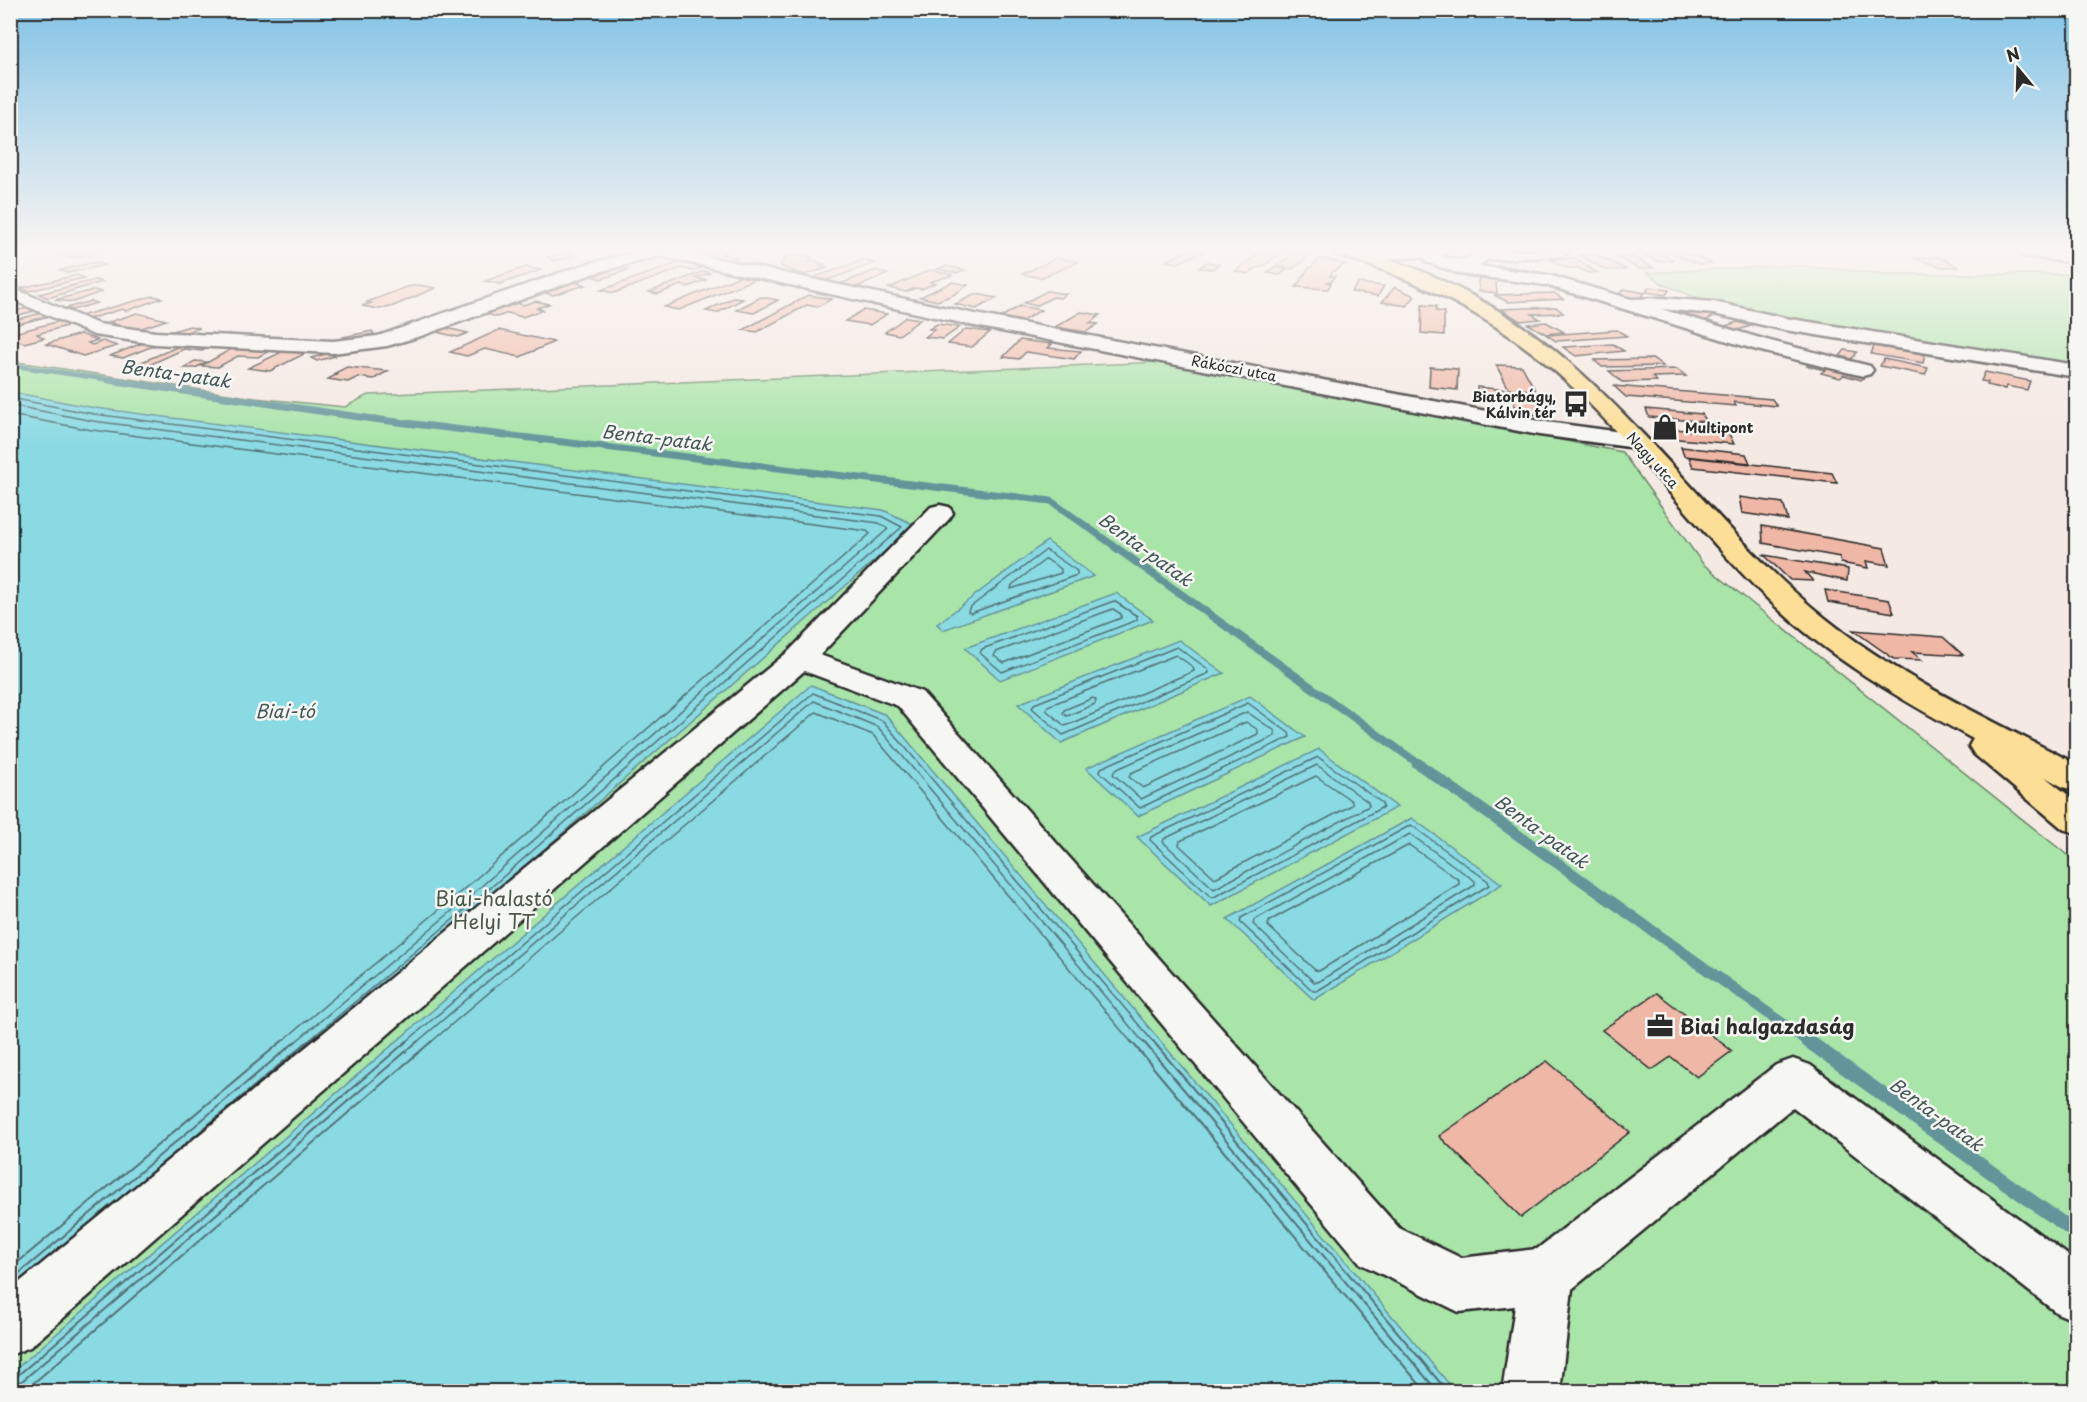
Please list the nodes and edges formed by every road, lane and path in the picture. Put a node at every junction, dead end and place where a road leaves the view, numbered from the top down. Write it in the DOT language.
graph roads {
  1 [pos="65,316"];
  2 [pos="457,316"];
  3 [pos="959,316"];
  4 [pos="1495,316"];
  5 [pos="1667,316"];
  6 [pos="1751,316"];
  7 [pos="1863,370"];
  8 [pos="2076,371"];
  9 [pos="1636,441"];
  10 [pos="940,513"];
  11 [pos="800,658"];
  12 [pos="1942,707"];
  13 [pos="2076,779"];
  14 [pos="2076,820"];
  15 [pos="1547,1275"];
  16 [pos="2076,1294"];
  17 [pos="10,1327"];
  18 [pos="1531,1392"];
  1 -- 2 [label="street"];
  3 -- 9 [label="street, Rákóczi utca"];
  4 -- 9 [label="main road, Nagy utca"];
  5 -- 7 [label="street"];
  6 -- 8 [label="street"];
  9 -- 12 [label="main road, Nagy utca"];
  10 -- 11 [label="street"];
  11 -- 15 [label="street"];
  11 -- 17 [label="street"];
  12 -- 13 [label="main road"];
  12 -- 14 [label="main road"];
  15 -- 16 [label="street"];
  15 -- 18 [label="street"];
}
